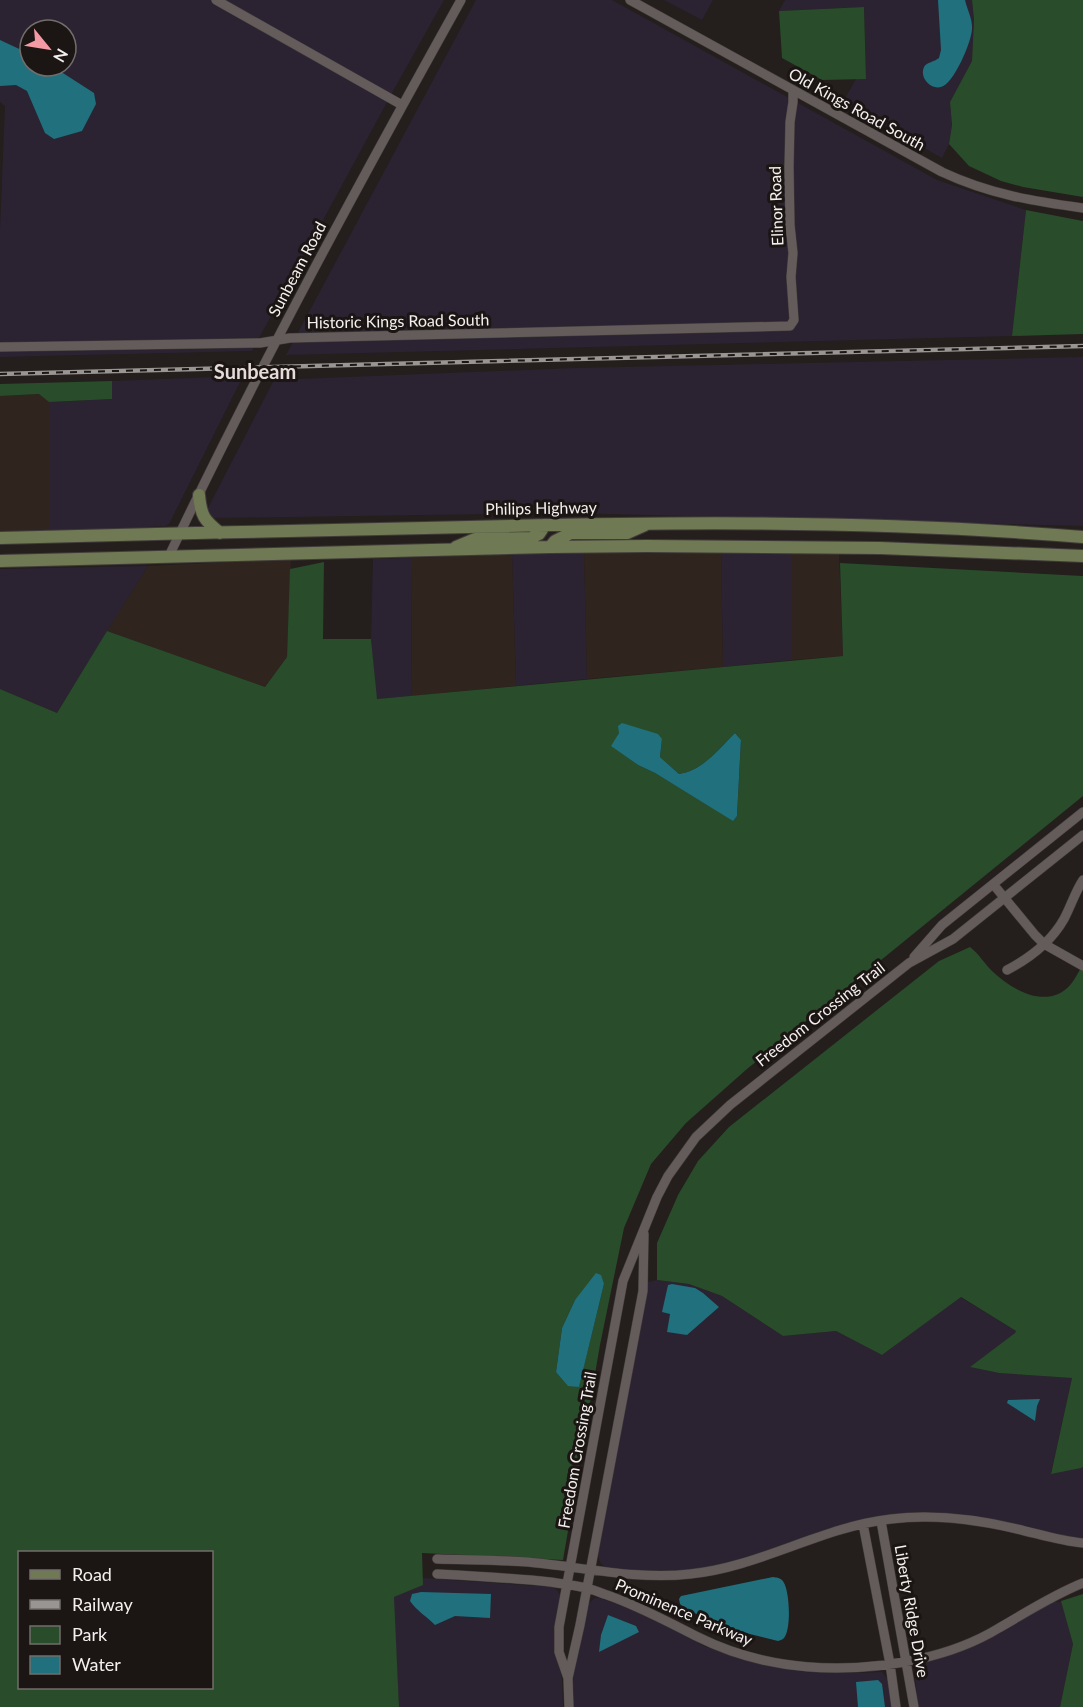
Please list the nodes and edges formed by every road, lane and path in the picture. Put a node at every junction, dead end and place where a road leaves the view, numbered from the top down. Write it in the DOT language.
graph roads {
  1 [pos="216,0"];
  2 [pos="461,0"];
  3 [pos="630,0"];
  4 [pos="793,90"];
  5 [pos="402,105"];
  6 [pos="1083,208"];
  7 [pos="794,320"];
  8 [pos="275,340"];
  9 [pos="0,347"];
  10 [pos="199,495"];
  11 [pos="649,523"];
  12 [pos="808,524"];
  13 [pos="545,525"];
  14 [pos="220,533"];
  15 [pos="180,534"];
  16 [pos="1083,537"];
  17 [pos="0,538"];
  18 [pos="808,546"];
  19 [pos="550,547"];
  20 [pos="453,549"];
  21 [pos="1083,549"];
  22 [pos="1053,554"];
  23 [pos="169,556"];
  24 [pos="1083,556"];
  25 [pos="0,561"];
  26 [pos="1083,813"];
  27 [pos="1083,835"];
  28 [pos="1083,880"];
  29 [pos="993,884"];
  30 [pos="1005,898"];
  31 [pos="1044,944"];
  32 [pos="909,963"];
  33 [pos="1083,966"];
  34 [pos="1007,970"];
  35 [pos="644,1230"];
  36 [pos="881,1521"];
  37 [pos="863,1524"];
  38 [pos="1083,1543"];
  39 [pos="437,1559"];
  40 [pos="571,1568"];
  41 [pos="590,1571"];
  42 [pos="437,1574"];
  43 [pos="1083,1583"];
  44 [pos="567,1585"];
  45 [pos="587,1588"];
  46 [pos="907,1661"];
  47 [pos="890,1664"];
  48 [pos="568,1678"];
  49 [pos="569,1707"];
  50 [pos="897,1707"];
  51 [pos="914,1707"];
  1 -- 5 [label="street"];
  2 -- 5 [label="street, Sunbeam Road"];
  3 -- 4 [label="street, Old Kings Road South"];
  4 -- 6 [label="street, Old Kings Road South"];
  4 -- 7 [label="street, Elinor Road"];
  5 -- 8 [label="street, Sunbeam Road"];
  7 -- 8 [label="street, Historic Kings Road South"];
  8 -- 9 [label="street, Historic Kings Road South"];
  8 -- 10 [label="street, Sunbeam Road"];
  10 -- 14 [label="main road"];
  10 -- 15 [label="street, Sunbeam Road"];
  11 -- 12 [label="main road, Philips Highway"];
  11 -- 13 [label="main road, Philips Highway"];
  11 -- 19 [label="main road"];
  12 -- 16 [label="main road, Philips Highway"];
  12 -- 18 [label="main road"];
  13 -- 14 [label="main road, Philips Highway"];
  13 -- 20 [label="main road"];
  14 -- 15 [label="main road, Philips Highway"];
  15 -- 17 [label="main road, Philips Highway"];
  15 -- 23 [label="street, Sunbeam Road"];
  18 -- 19 [label="main road"];
  18 -- 22 [label="main road"];
  19 -- 20 [label="main road"];
  20 -- 23 [label="main road"];
  21 -- 22 [label="main road"];
  22 -- 24 [label="main road"];
  23 -- 25 [label="main road"];
  26 -- 29 [label="street, Freedom Crossing Trail"];
  27 -- 30 [label="street, Freedom Crossing Trail"];
  28 -- 31 [label="street"];
  29 -- 30 [label="street"];
  29 -- 32 [label="street, Freedom Crossing Trail"];
  30 -- 31 [label="street"];
  30 -- 32 [label="street, Freedom Crossing Trail"];
  31 -- 33 [label="street"];
  31 -- 34 [label="street"];
  32 -- 35 [label="street, Freedom Crossing Trail"];
  35 -- 40 [label="street, Freedom Crossing Trail"];
  35 -- 41 [label="street, Freedom Crossing Trail"];
  36 -- 37 [label="street, Prominence Parkway"];
  36 -- 38 [label="street, Prominence Parkway"];
  36 -- 46 [label="street, Liberty Ridge Drive"];
  37 -- 41 [label="street, Prominence Parkway"];
  37 -- 47 [label="street, Liberty Ridge Drive"];
  39 -- 40 [label="street, Prominence Parkway"];
  40 -- 41 [label="street, Prominence Parkway"];
  40 -- 44 [label="street, Freedom Crossing Trail"];
  41 -- 45 [label="street, Freedom Crossing Trail"];
  42 -- 44 [label="street, Prominence Parkway"];
  43 -- 46 [label="street, Prominence Parkway"];
  44 -- 45 [label="street, Prominence Parkway"];
  44 -- 48 [label="street, Freedom Crossing Trail"];
  45 -- 47 [label="street, Prominence Parkway"];
  45 -- 48 [label="street, Freedom Crossing Trail"];
  46 -- 47 [label="street, Prominence Parkway"];
  46 -- 51 [label="street, Liberty Ridge Drive"];
  47 -- 50 [label="street, Liberty Ridge Drive"];
  48 -- 49 [label="street, Freedom Crossing Trail"];
}
